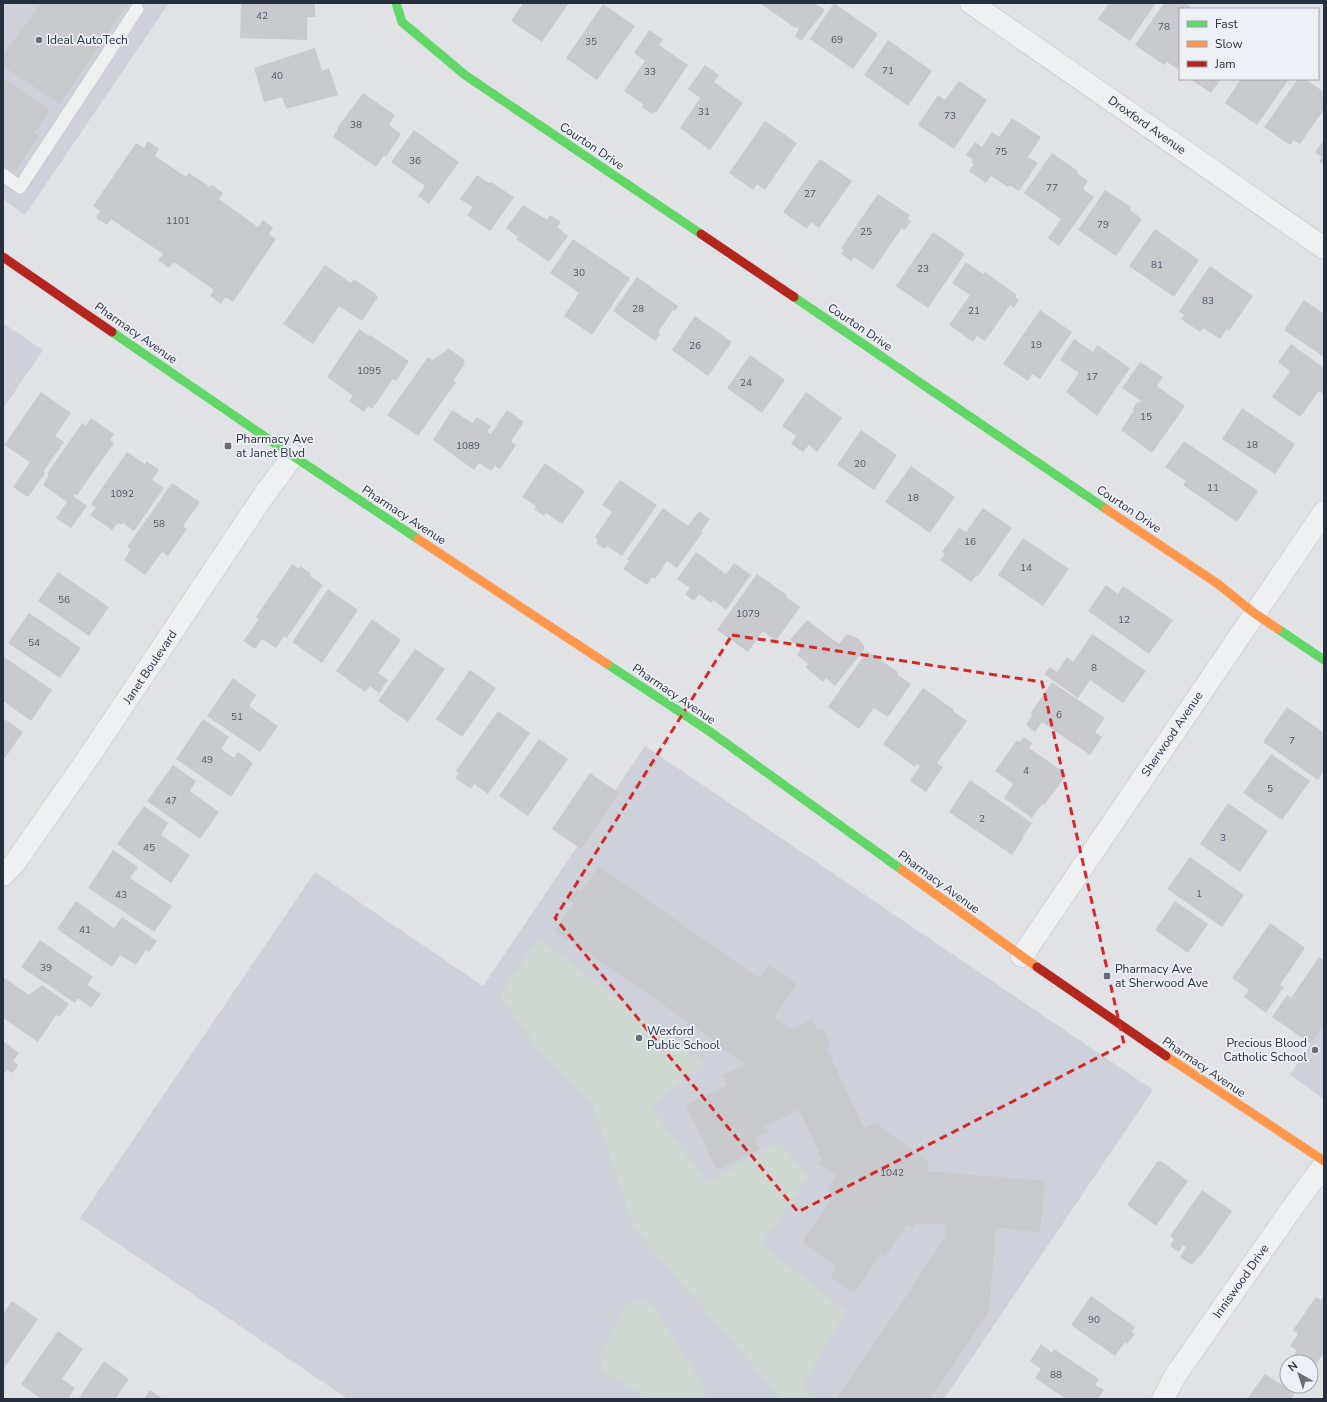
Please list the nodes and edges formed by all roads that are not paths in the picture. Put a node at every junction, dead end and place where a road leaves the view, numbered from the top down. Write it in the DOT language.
graph roads {
  1 [pos="396,3"];
  2 [pos="970,3"];
  3 [pos="137,9"];
  4 [pos="4,176"];
  5 [pos="1324,248"];
  6 [pos="3,257"];
  7 [pos="293,456"];
  8 [pos="1324,512"];
  9 [pos="1254,612"];
  10 [pos="1324,660"];
  11 [pos="3,875"];
  12 [pos="1022,956"];
  13 [pos="1324,1161"];
  14 [pos="1324,1166"];
  15 [pos="1163,1399"];
  1 -- 9 [label="street, Courton Drive"];
  2 -- 5 [label="street, Droxford Avenue"];
  3 -- 4 [label="lane"];
  6 -- 7 [label="street, Pharmacy Avenue"];
  7 -- 11 [label="street, Janet Boulevard"];
  7 -- 12 [label="street, Pharmacy Avenue"];
  8 -- 9 [label="street, Sherwood Avenue"];
  9 -- 10 [label="street, Courton Drive"];
  9 -- 12 [label="street, Sherwood Avenue"];
  12 -- 13 [label="street, Pharmacy Avenue"];
  14 -- 15 [label="street, Inniswood Drive"];
}
